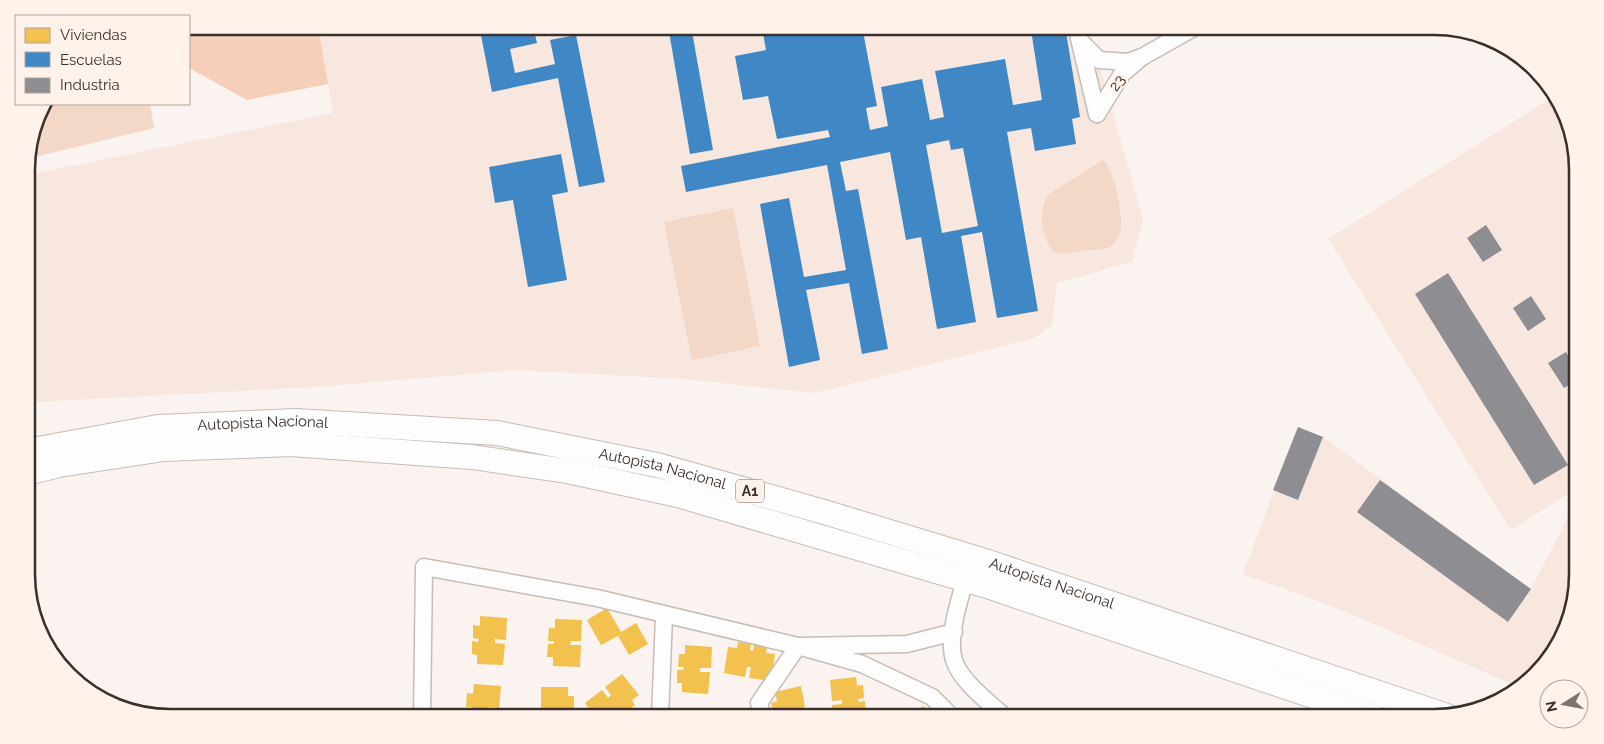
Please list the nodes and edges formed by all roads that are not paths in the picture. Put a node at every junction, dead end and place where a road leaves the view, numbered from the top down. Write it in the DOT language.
graph roads {
  1 [pos="1079,35"];
  2 [pos="1181,35"];
  3 [pos="1081,42"];
  4 [pos="1142,57"];
  5 [pos="35,450"];
  6 [pos="35,471"];
  7 [pos="965,580"];
  8 [pos="664,616"];
  9 [pos="954,632"];
  10 [pos="798,646"];
  11 [pos="422,709"];
  12 [pos="660,709"];
  13 [pos="761,709"];
  14 [pos="944,709"];
  15 [pos="997,709"];
  16 [pos="1348,709"];
  17 [pos="1425,709"];
  1 -- 3 [label="street"];
  2 -- 4 [label="street, 23"];
  3 -- 4 [label="street, 23"];
  3 -- 4 [label="street, 23"];
  5 -- 17 [label="highway, Autopista Nacional / A1"];
  6 -- 7 [label="highway, Autopista Nacional / A1"];
  7 -- 9 [label="street"];
  7 -- 16 [label="highway, Autopista Nacional / A1"];
  8 -- 10 [label="street"];
  8 -- 11 [label="street"];
  8 -- 12 [label="street"];
  9 -- 10 [label="street"];
  9 -- 15 [label="street"];
  10 -- 13 [label="street"];
  10 -- 14 [label="street"];
}
